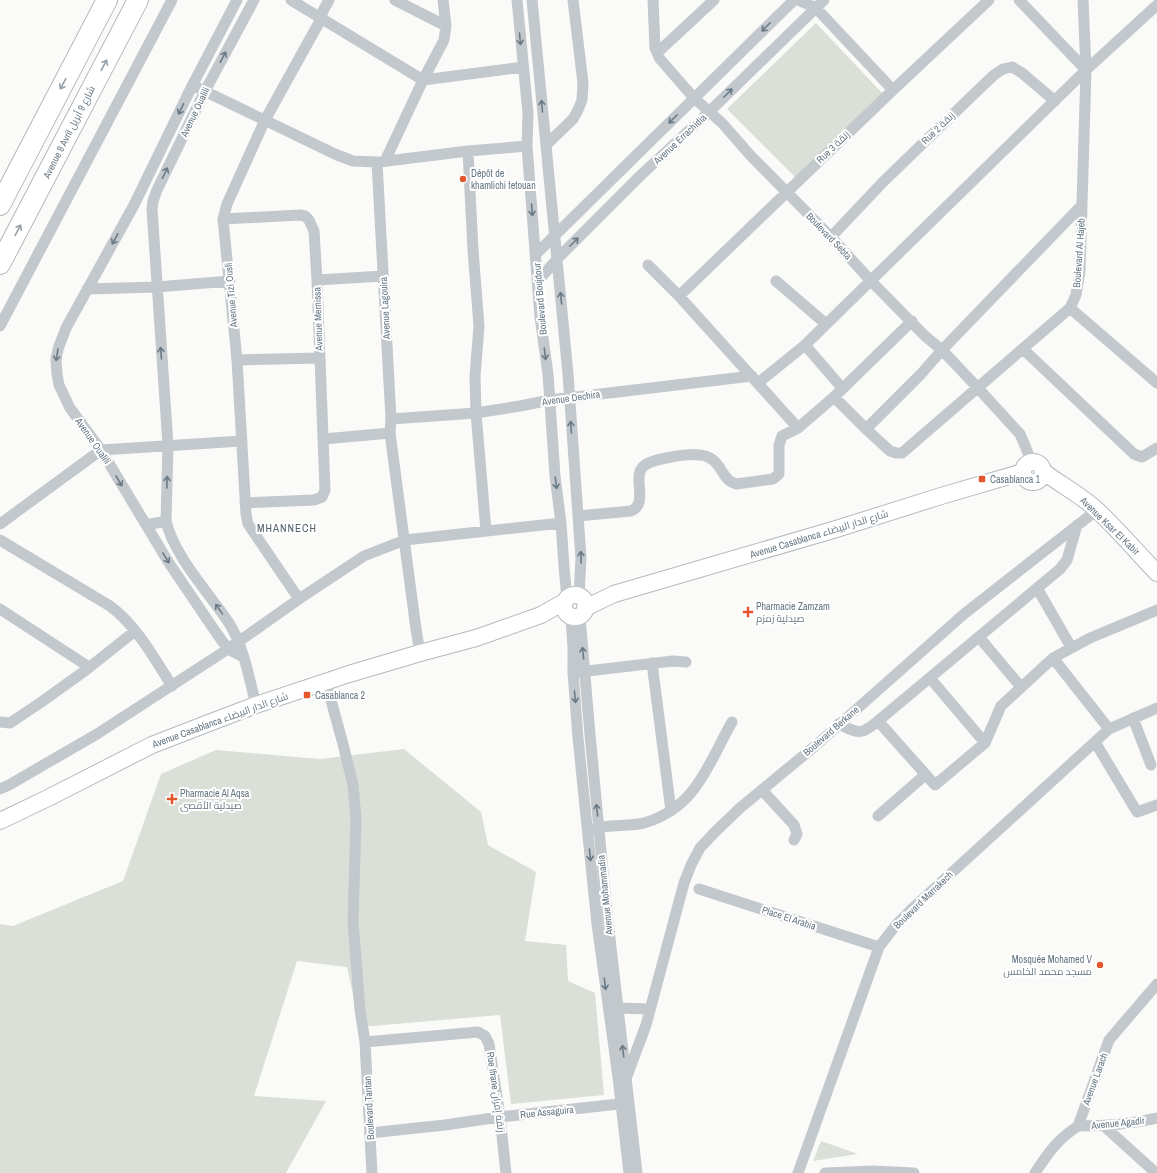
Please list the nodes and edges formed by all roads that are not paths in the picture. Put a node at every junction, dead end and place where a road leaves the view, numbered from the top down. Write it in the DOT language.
graph roads {
  1 [pos="107,0"];
  2 [pos="138,0"];
  3 [pos="172,0"];
  4 [pos="237,0"];
  5 [pos="254,0"];
  6 [pos="291,0"];
  7 [pos="329,0"];
  8 [pos="395,0"];
  9 [pos="443,0"];
  10 [pos="517,0"];
  11 [pos="532,0"];
  12 [pos="572,0"];
  13 [pos="653,0"];
  14 [pos="714,0"];
  15 [pos="794,0"];
  16 [pos="798,0"];
  17 [pos="824,0"];
  18 [pos="989,0"];
  19 [pos="1019,0"];
  20 [pos="1082,1"];
  21 [pos="1157,5"];
  22 [pos="816,8"];
  23 [pos="321,19"];
  24 [pos="446,26"];
  25 [pos="657,53"];
  26 [pos="523,67"];
  27 [pos="1086,70"];
  28 [pos="423,80"];
  29 [pos="192,86"];
  30 [pos="893,90"];
  31 [pos="205,91"];
  32 [pos="694,98"];
  33 [pos="1055,100"];
  34 [pos="709,112"];
  35 [pos="265,120"];
  36 [pos="546,145"];
  37 [pos="527,146"];
  38 [pos="468,151"];
  39 [pos="381,162"];
  40 [pos="787,192"];
  41 [pos="0,205"];
  42 [pos="134,205"];
  43 [pos="1082,205"];
  44 [pos="152,210"];
  45 [pos="223,219"];
  46 [pos="555,235"];
  47 [pos="831,237"];
  48 [pos="536,255"];
  49 [pos="557,259"];
  50 [pos="0,264"];
  51 [pos="648,265"];
  52 [pos="383,276"];
  53 [pos="317,280"];
  54 [pos="538,280"];
  55 [pos="870,280"];
  56 [pos="230,281"];
  57 [pos="776,281"];
  58 [pos="157,287"];
  59 [pos="86,289"];
  60 [pos="679,296"];
  61 [pos="1070,308"];
  62 [pos="912,321"];
  63 [pos="826,324"];
  64 [pos="0,326"];
  65 [pos="805,345"];
  66 [pos="1023,349"];
  67 [pos="942,350"];
  68 [pos="319,358"];
  69 [pos="237,360"];
  70 [pos="755,379"];
  71 [pos="1157,384"];
  72 [pos="977,387"];
  73 [pos="842,388"];
  74 [pos="569,397"];
  75 [pos="834,397"];
  76 [pos="550,400"];
  77 [pos="476,413"];
  78 [pos="391,419"];
  79 [pos="798,428"];
  80 [pos="866,429"];
  81 [pos="390,433"];
  82 [pos="324,439"];
  83 [pos="242,440"];
  84 [pos="168,445"];
  85 [pos="1157,448"];
  86 [pos="101,450"];
  87 [pos="1027,467"];
  88 [pos="245,504"];
  89 [pos="1097,510"];
  90 [pos="578,516"];
  91 [pos="166,521"];
  92 [pos="561,523"];
  93 [pos="0,524"];
  94 [pos="146,524"];
  95 [pos="1077,525"];
  96 [pos="486,531"];
  97 [pos="0,540"];
  98 [pos="405,540"];
  99 [pos="1157,573"];
  100 [pos="1037,588"];
  101 [pos="299,599"];
  102 [pos="574,606"];
  103 [pos="0,609"];
  104 [pos="1157,610"];
  105 [pos="135,631"];
  106 [pos="979,637"];
  107 [pos="239,642"];
  108 [pos="1071,647"];
  109 [pos="228,650"];
  110 [pos="420,653"];
  111 [pos="243,657"];
  112 [pos="1053,658"];
  113 [pos="686,662"];
  114 [pos="652,664"];
  115 [pos="89,667"];
  116 [pos="573,672"];
  117 [pos="585,672"];
  118 [pos="930,678"];
  119 [pos="326,682"];
  120 [pos="172,686"];
  121 [pos="1021,687"];
  122 [pos="256,704"];
  123 [pos="1157,708"];
  124 [pos="1134,718"];
  125 [pos="878,721"];
  126 [pos="0,722"];
  127 [pos="732,722"];
  128 [pos="838,724"];
  129 [pos="1109,729"];
  130 [pos="1094,742"];
  131 [pos="985,743"];
  132 [pos="1151,765"];
  133 [pos="925,775"];
  134 [pos="0,789"];
  135 [pos="762,790"];
  136 [pos="1157,805"];
  137 [pos="671,811"];
  138 [pos="878,816"];
  139 [pos="0,822"];
  140 [pos="593,830"];
  141 [pos="794,840"];
  142 [pos="699,888"];
  143 [pos="879,947"];
  144 [pos="1157,984"];
  145 [pos="618,1008"];
  146 [pos="649,1009"];
  147 [pos="365,1042"];
  148 [pos="622,1077"];
  149 [pos="624,1104"];
  150 [pos="500,1117"];
  151 [pos="1157,1118"];
  152 [pos="1078,1126"];
  153 [pos="1104,1126"];
  154 [pos="370,1133"];
  155 [pos="372,1173"];
  156 [pos="506,1173"];
  157 [pos="629,1173"];
  158 [pos="637,1173"];
  159 [pos="798,1173"];
  160 [pos="825,1173"];
  161 [pos="914,1173"];
  162 [pos="1035,1173"];
  163 [pos="1156,1173"];
  1 -- 41 [label="highway, one-way"];
  50 -- 2 [label="highway, Avenue 9 Avril شارع 9 أبريل, one-way"];
  3 -- 64 [label="street"];
  4 -- 29 [label="street, Avenue Oualili"];
  31 -- 5 [label="street, Avenue Oualili, one-way"];
  6 -- 23 [label="street"];
  7 -- 23 [label="street, Avenue Tizi Ousli"];
  8 -- 24 [label="street"];
  9 -- 24 [label="street"];
  10 -- 26 [label="street, Boulevard Boujdour, one-way"];
  36 -- 11 [label="street, Boulevard Boujdour, one-way"];
  12 -- 36 [label="street"];
  13 -- 25 [label="street"];
  14 -- 25 [label="street"];
  15 -- 32 [label="street, Avenue Errachidia, one-way"];
  16 -- 22 [label="street"];
  17 -- 22 [label="street, Avenue Errachidia"];
  18 -- 30 [label="street, Rue 3 زنقة"];
  19 -- 27 [label="street"];
  20 -- 27 [label="street, Boulevard Al Hajeb"];
  21 -- 27 [label="street"];
  22 -- 30 [label="street"];
  34 -- 22 [label="street, Avenue Errachidia, one-way"];
  23 -- 28 [label="street"];
  23 -- 35 [label="street, Avenue Tizi Ousli"];
  24 -- 28 [label="street"];
  25 -- 32 [label="street, Boulevard Sebta"];
  26 -- 28 [label="street"];
  26 -- 37 [label="street, Boulevard Boujdour"];
  27 -- 33 [label="street"];
  27 -- 43 [label="street, Boulevard Al Hajeb"];
  28 -- 39 [label="street"];
  29 -- 31 [label="street"];
  29 -- 42 [label="street, Avenue Oualili, one-way"];
  30 -- 40 [label="street, Rue 3 زنقة"];
  31 -- 35 [label="street"];
  44 -- 31 [label="street, Avenue Oualili, one-way"];
  32 -- 34 [label="street, Boulevard Sebta"];
  32 -- 46 [label="street, Avenue Errachidia, one-way"];
  33 -- 47 [label="street, Rue 2 زنقة"];
  33 -- 55 [label="street"];
  34 -- 40 [label="street, Boulevard Sebta"];
  49 -- 34 [label="street, Avenue Errachidia, one-way"];
  35 -- 39 [label="street"];
  35 -- 45 [label="street, Avenue Tizi Ousli"];
  36 -- 46 [label="street, Boulevard Boujdour"];
  37 -- 38 [label="street"];
  37 -- 48 [label="street, Boulevard Boujdour, one-way"];
  38 -- 39 [label="street"];
  38 -- 77 [label="street"];
  39 -- 52 [label="street, Avenue Lagouira"];
  40 -- 47 [label="street, Boulevard Sebta"];
  40 -- 60 [label="street, Rue 3 زنقة"];
  42 -- 44 [label="street"];
  42 -- 59 [label="street, Avenue Oualili, one-way"];
  43 -- 61 [label="street, Boulevard Al Hajeb"];
  43 -- 67 [label="street"];
  44 -- 58 [label="street, Avenue Oualili"];
  45 -- 53 [label="street, Avenue Mernissa"];
  45 -- 56 [label="street, Avenue Tizi Ousli"];
  46 -- 48 [label="street, Avenue Errachidia"];
  46 -- 49 [label="street, Boulevard Boujdour"];
  47 -- 55 [label="street, Boulevard Sebta"];
  48 -- 54 [label="street, Boulevard Boujdour"];
  49 -- 54 [label="street, Avenue Errachidia"];
  74 -- 49 [label="street, Boulevard Boujdour, one-way"];
  51 -- 60 [label="street"];
  52 -- 53 [label="street"];
  52 -- 78 [label="street, Avenue Lagouira"];
  53 -- 68 [label="street, Avenue Mernissa"];
  54 -- 76 [label="street, Boulevard Boujdour, one-way"];
  55 -- 62 [label="street, Boulevard Sebta"];
  55 -- 63 [label="street"];
  56 -- 58 [label="street"];
  56 -- 69 [label="street, Avenue Tizi Ousli"];
  57 -- 63 [label="street"];
  58 -- 59 [label="street"];
  84 -- 58 [label="street, Avenue Oualili, one-way"];
  59 -- 86 [label="street, Avenue Oualili, one-way"];
  60 -- 70 [label="street"];
  61 -- 66 [label="street, Boulevard Al Hajeb"];
  61 -- 71 [label="street"];
  62 -- 67 [label="street, Boulevard Sebta"];
  62 -- 73 [label="street"];
  63 -- 65 [label="street"];
  65 -- 70 [label="street"];
  65 -- 73 [label="street"];
  66 -- 72 [label="street, Boulevard Al Hajeb"];
  66 -- 85 [label="street"];
  67 -- 72 [label="street, Boulevard Sebta"];
  67 -- 80 [label="street"];
  68 -- 69 [label="street"];
  68 -- 82 [label="street, Avenue Mernissa"];
  69 -- 83 [label="street, Avenue Tizi Ousli"];
  70 -- 74 [label="street, Avenue Dechira"];
  70 -- 79 [label="street"];
  72 -- 80 [label="street, Boulevard Al Hajeb"];
  72 -- 87 [label="street, Boulevard Sebta"];
  73 -- 75 [label="street"];
  74 -- 76 [label="street, Avenue Dechira"];
  90 -- 74 [label="street, Boulevard Boujdour, one-way"];
  75 -- 79 [label="street"];
  75 -- 80 [label="street"];
  76 -- 77 [label="street, Avenue Dechira"];
  76 -- 92 [label="street, Boulevard Boujdour, one-way"];
  77 -- 78 [label="street, Avenue Dechira"];
  77 -- 96 [label="street"];
  78 -- 81 [label="street, Avenue Lagouira"];
  79 -- 90 [label="street"];
  81 -- 82 [label="street"];
  81 -- 98 [label="street, Avenue Lagouira"];
  82 -- 88 [label="street, Avenue Mernissa"];
  83 -- 84 [label="street"];
  83 -- 88 [label="street, Avenue Tizi Ousli"];
  84 -- 86 [label="street"];
  91 -- 84 [label="street, Avenue Oualili, one-way"];
  86 -- 93 [label="street"];
  86 -- 94 [label="street, Avenue Oualili, one-way"];
  87 -- 89 [label="street, Avenue Ksar El Kabir"];
  87 -- 102 [label="street, Avenue Casablanca شارع الدار البيضاء"];
  88 -- 101 [label="street, Avenue Tizi Ousli"];
  89 -- 95 [label="street, Boulevard Berkane"];
  89 -- 99 [label="street, Avenue Ksar El Kabir"];
  102 -- 90 [label="street, Boulevard Boujdour, one-way"];
  91 -- 94 [label="street"];
  107 -- 91 [label="street, one-way"];
  92 -- 96 [label="street"];
  92 -- 102 [label="street, Boulevard Boujdour"];
  94 -- 109 [label="street, Avenue Oualili, one-way"];
  95 -- 100 [label="street"];
  95 -- 128 [label="street, Boulevard Berkane"];
  96 -- 98 [label="street"];
  97 -- 105 [label="street"];
  98 -- 101 [label="street"];
  98 -- 110 [label="street, Avenue Lagouira"];
  100 -- 106 [label="street"];
  100 -- 108 [label="street"];
  101 -- 107 [label="street"];
  102 -- 110 [label="street, Avenue Casablanca شارع الدار البيضاء"];
  102 -- 116 [label="street, Avenue Mohammadia"];
  117 -- 102 [label="street, Avenue Mohammadia, one-way"];
  103 -- 115 [label="street"];
  104 -- 108 [label="street"];
  105 -- 115 [label="street"];
  105 -- 120 [label="street"];
  106 -- 118 [label="street"];
  106 -- 121 [label="street"];
  107 -- 109 [label="street"];
  107 -- 111 [label="street"];
  108 -- 112 [label="street"];
  109 -- 111 [label="street"];
  109 -- 120 [label="street"];
  110 -- 119 [label="street, Avenue Casablanca شارع الدار البيضاء"];
  111 -- 122 [label="street"];
  112 -- 121 [label="street"];
  112 -- 129 [label="street"];
  113 -- 114 [label="street"];
  114 -- 117 [label="street"];
  114 -- 137 [label="street"];
  115 -- 126 [label="street"];
  116 -- 117 [label="street"];
  116 -- 140 [label="street, Avenue Mohammadia, one-way"];
  140 -- 117 [label="street, Avenue Mohammadia, one-way"];
  118 -- 125 [label="street"];
  118 -- 131 [label="street"];
  119 -- 122 [label="street, Avenue Casablanca شارع الدار البيضاء"];
  119 -- 147 [label="street, Boulevard Tantan"];
  120 -- 134 [label="street"];
  121 -- 131 [label="street"];
  122 -- 139 [label="street, Avenue Casablanca شارع الدار البيضاء"];
  123 -- 124 [label="street, Boulevard Marrakech"];
  124 -- 129 [label="street, Boulevard Marrakech"];
  124 -- 132 [label="street"];
  125 -- 128 [label="street"];
  125 -- 133 [label="street"];
  127 -- 137 [label="street"];
  128 -- 135 [label="street, Boulevard Berkane"];
  129 -- 130 [label="street, Boulevard Marrakech"];
  130 -- 136 [label="street"];
  130 -- 143 [label="street, Boulevard Marrakech"];
  131 -- 133 [label="street"];
  133 -- 138 [label="street"];
  135 -- 141 [label="street"];
  135 -- 146 [label="street, Boulevard Berkane"];
  137 -- 140 [label="street"];
  140 -- 145 [label="street, Avenue Mohammadia"];
  140 -- 148 [label="street, Avenue Mohammadia, one-way"];
  142 -- 143 [label="street, Place El Arabia"];
  143 -- 159 [label="street, Boulevard Marrakech"];
  144 -- 152 [label="street, Avenue Larach"];
  145 -- 146 [label="street"];
  148 -- 145 [label="street, Avenue Mohammadia, one-way"];
  146 -- 148 [label="street, Boulevard Berkane"];
  147 -- 150 [label="street, Rue Ifrane زنقة إفران"];
  147 -- 154 [label="street, Boulevard Tantan"];
  148 -- 149 [label="street, Avenue Mohammadia"];
  149 -- 150 [label="street, Rue Assaguira"];
  149 -- 157 [label="street, Avenue Mohammadia"];
  149 -- 158 [label="street, Avenue Mohammadia"];
  150 -- 154 [label="street, Rue Assaguira"];
  150 -- 156 [label="street, Rue Ifrane زنقة إفران"];
  151 -- 153 [label="street, Avenue Agadir"];
  152 -- 153 [label="street, Avenue Agadir"];
  152 -- 162 [label="street"];
  153 -- 163 [label="street"];
  154 -- 155 [label="street, Boulevard Tantan"];
  160 -- 161 [label="street"];
}
